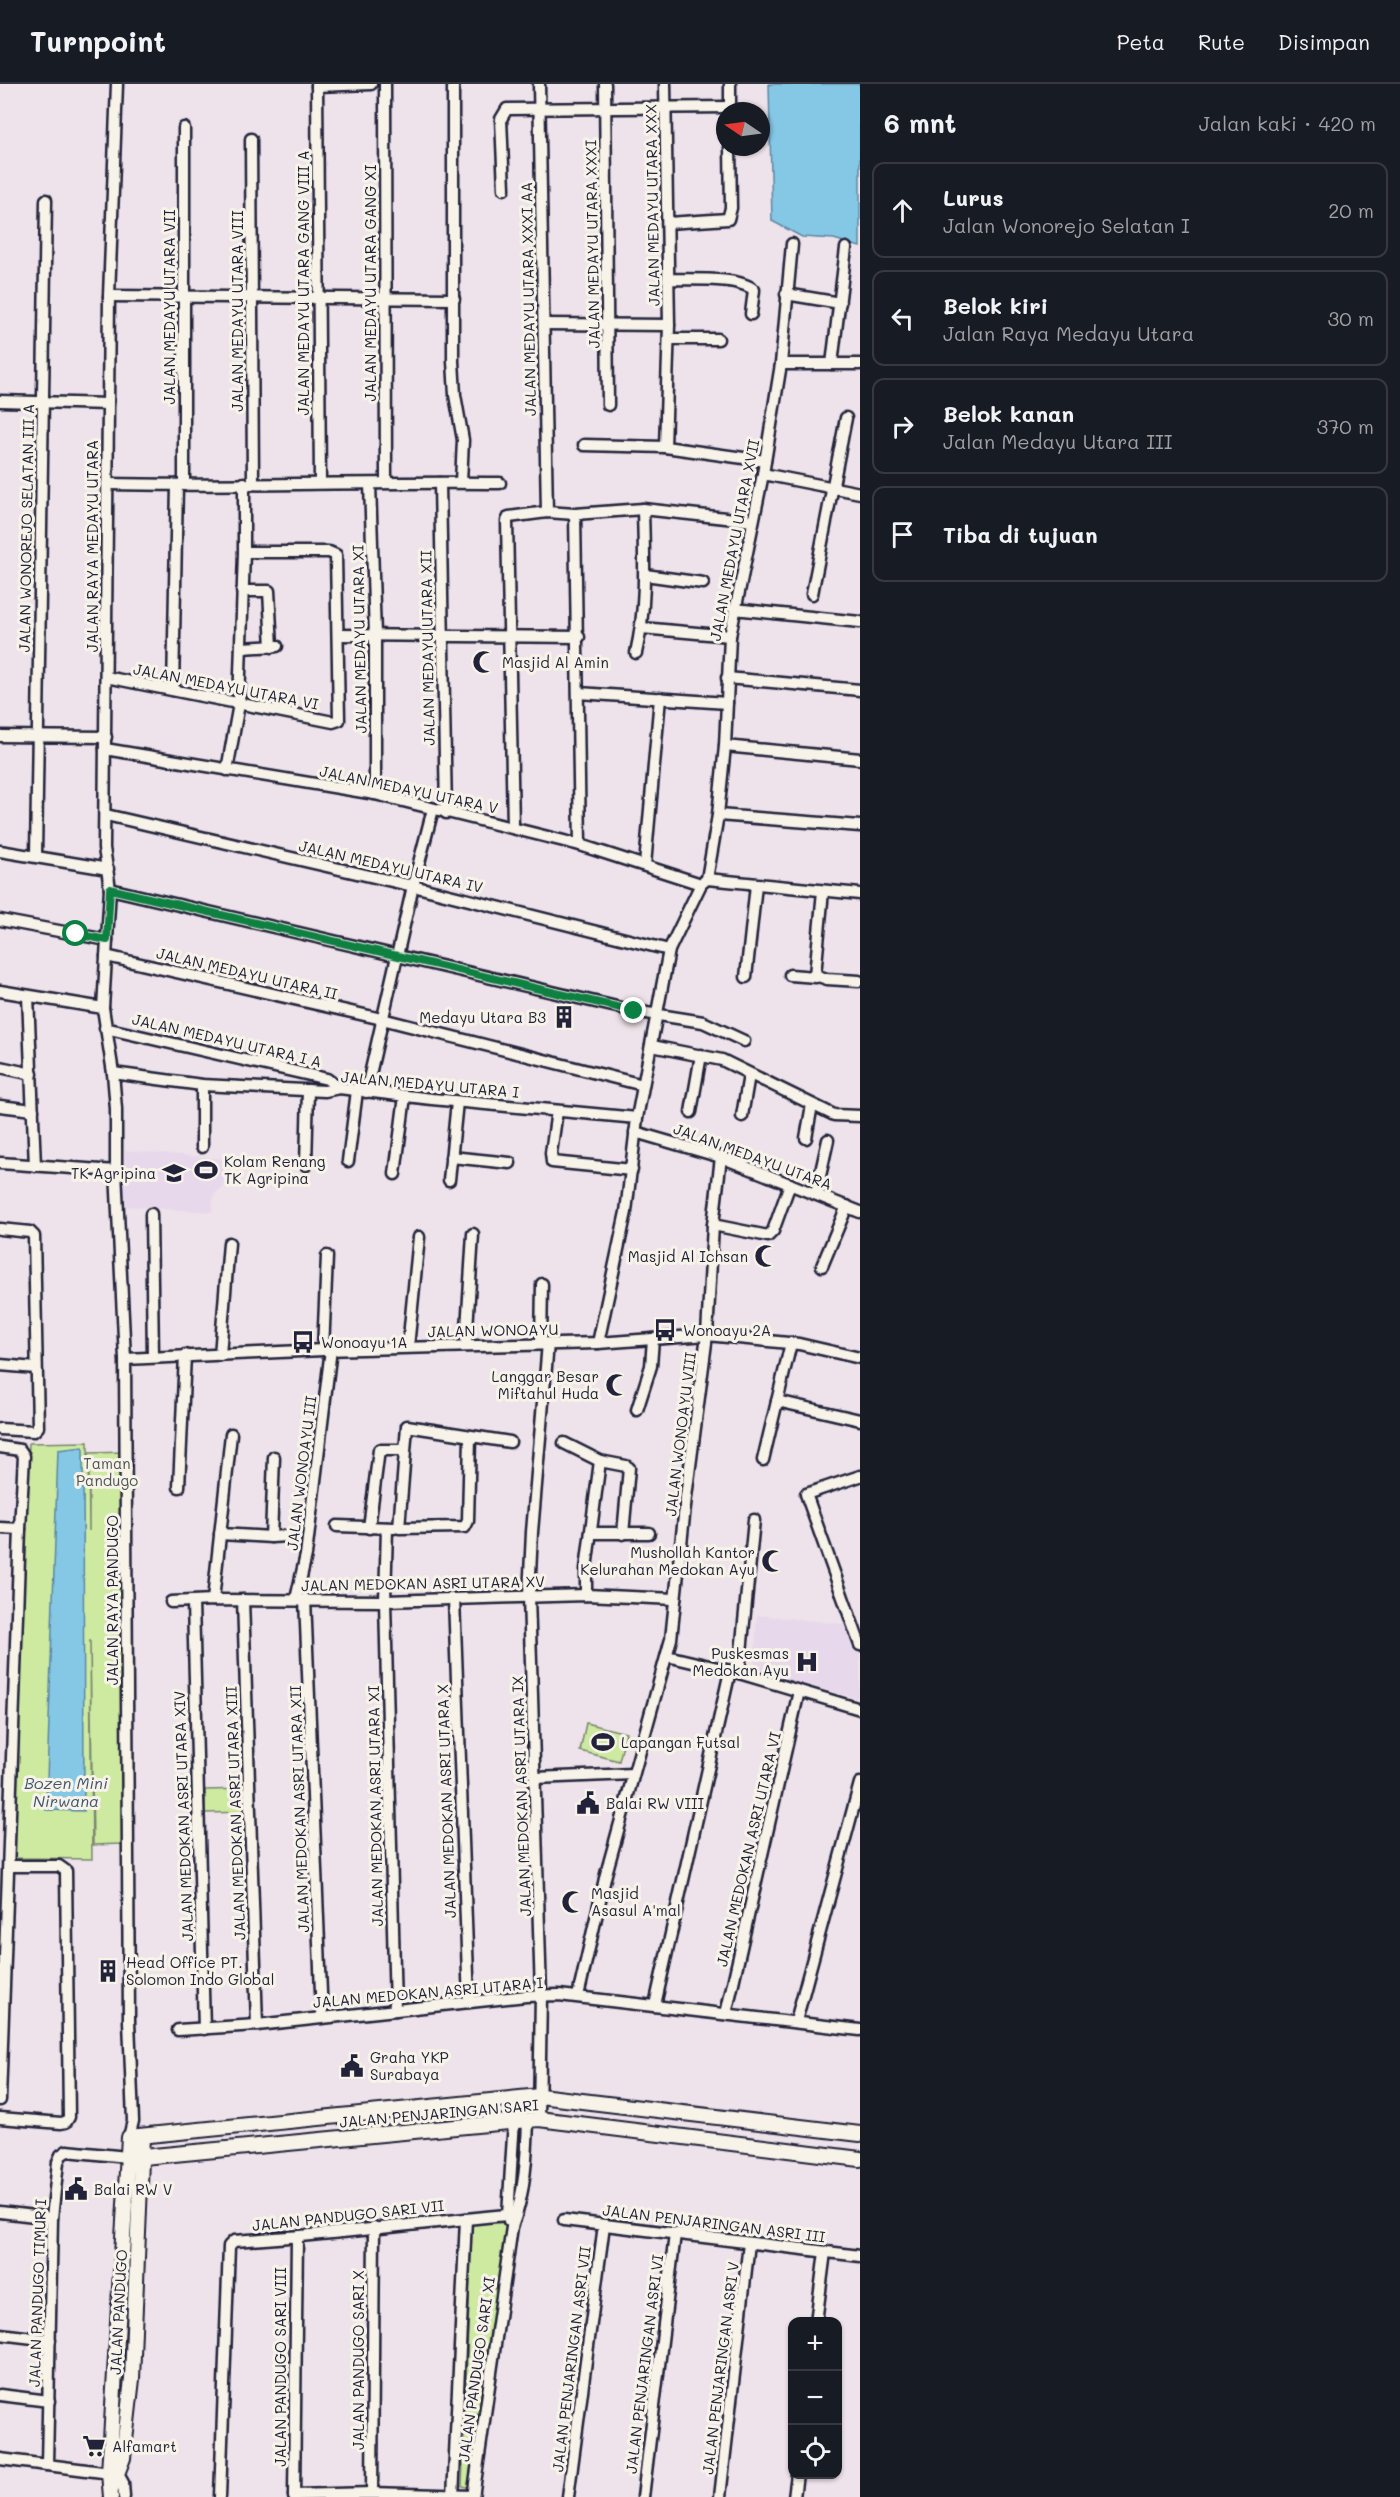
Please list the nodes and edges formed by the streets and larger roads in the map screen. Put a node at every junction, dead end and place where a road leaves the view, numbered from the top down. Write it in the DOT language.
graph roads {
  1 [pos="117,84"];
  2 [pos="371,84"];
  3 [pos="385,84"];
  4 [pos="453,84"];
  5 [pos="538,84"];
  6 [pos="605,84"];
  7 [pos="665,84"];
  8 [pos="730,84"];
  9 [pos="317,85"];
  10 [pos="730,102"];
  11 [pos="665,106"];
  12 [pos="539,108"];
  13 [pos="605,108"];
  14 [pos="716,108"];
  15 [pos="184,128"];
  16 [pos="251,139"];
  17 [pos="730,156"];
  18 [pos="504,189"];
  19 [pos="46,201"];
  20 [pos="668,223"];
  21 [pos="792,244"];
  22 [pos="846,248"];
  23 [pos="668,279"];
  24 [pos="786,294"];
  25 [pos="109,296"];
  26 [pos="318,297"];
  27 [pos="185,298"];
  28 [pos="251,298"];
  29 [pos="385,298"];
  30 [pos="454,299"];
  31 [pos="840,303"];
  32 [pos="751,314"];
  33 [pos="544,324"];
  34 [pos="608,324"];
  35 [pos="669,325"];
  36 [pos="669,339"];
  37 [pos="718,339"];
  38 [pos="781,364"];
  39 [pos="832,364"];
  40 [pos="860,364"];
  41 [pos="0,401"];
  42 [pos="42,402"];
  43 [pos="108,404"];
  44 [pos="608,405"];
  45 [pos="846,418"];
  46 [pos="584,445"];
  47 [pos="666,447"];
  48 [pos="765,460"];
  49 [pos="764,474"];
  50 [pos="320,482"];
  51 [pos="386,482"];
  52 [pos="461,482"];
  53 [pos="248,483"];
  54 [pos="440,483"];
  55 [pos="500,483"];
  56 [pos="107,484"];
  57 [pos="370,484"];
  58 [pos="181,485"];
  59 [pos="832,488"];
  60 [pos="860,493"];
  61 [pos="643,509"];
  62 [pos="547,513"];
  63 [pos="575,514"];
  64 [pos="753,521"];
  65 [pos="244,552"];
  66 [pos="645,575"];
  67 [pos="703,583"];
  68 [pos="242,591"];
  69 [pos="812,594"];
  70 [pos="734,609"];
  71 [pos="860,622"];
  72 [pos="642,628"];
  73 [pos="338,635"];
  74 [pos="375,635"];
  75 [pos="730,636"];
  76 [pos="441,637"];
  77 [pos="579,637"];
  78 [pos="508,638"];
  79 [pos="241,648"];
  80 [pos="636,653"];
  81 [pos="106,677"];
  82 [pos="727,678"];
  83 [pos="173,690"];
  84 [pos="860,690"];
  85 [pos="579,693"];
  86 [pos="660,698"];
  87 [pos="239,704"];
  88 [pos="727,704"];
  89 [pos="0,736"];
  90 [pos="38,736"];
  91 [pos="106,737"];
  92 [pos="724,746"];
  93 [pos="105,749"];
  94 [pos="860,759"];
  95 [pos="227,770"];
  96 [pos="375,794"];
  97 [pos="433,809"];
  98 [pos="446,813"];
  99 [pos="106,815"];
  100 [pos="718,815"];
  101 [pos="860,826"];
  102 [pos="513,827"];
  103 [pos="580,845"];
  104 [pos="0,851"];
  105 [pos="36,856"];
  106 [pos="645,865"];
  107 [pos="108,869"];
  108 [pos="704,881"];
  109 [pos="756,885"];
  110 [pos="413,886"];
  111 [pos="110,889"];
  112 [pos="824,891"];
  113 [pos="860,894"];
  114 [pos="0,920"];
  115 [pos="107,940"];
  116 [pos="669,950"];
  117 [pos="106,956"];
  118 [pos="398,957"];
  119 [pos="790,975"];
  120 [pos="746,977"];
  121 [pos="816,977"];
  122 [pos="859,981"];
  123 [pos="0,991"];
  124 [pos="28,996"];
  125 [pos="103,1008"];
  126 [pos="658,1016"];
  127 [pos="382,1019"];
  128 [pos="105,1028"];
  129 [pos="744,1041"];
  130 [pos="652,1046"];
  131 [pos="701,1055"];
  132 [pos="0,1067"];
  133 [pos="113,1073"];
  134 [pos="32,1074"];
  135 [pos="749,1075"];
  136 [pos="202,1085"];
  137 [pos="644,1085"];
  138 [pos="339,1088"];
  139 [pos="308,1090"];
  140 [pos="362,1091"];
  141 [pos="405,1096"];
  142 [pos="457,1102"];
  143 [pos="0,1106"];
  144 [pos="812,1106"];
  145 [pos="33,1110"];
  146 [pos="557,1111"];
  147 [pos="691,1112"];
  148 [pos="742,1116"];
  149 [pos="860,1116"];
  150 [pos="637,1118"];
  151 [pos="635,1132"];
  152 [pos="806,1138"];
  153 [pos="828,1140"];
  154 [pos="202,1147"];
  155 [pos="451,1157"];
  156 [pos="720,1157"];
  157 [pos="348,1161"];
  158 [pos="0,1163"];
  159 [pos="510,1163"];
  160 [pos="306,1165"];
  161 [pos="34,1166"];
  162 [pos="632,1170"];
  163 [pos="116,1172"];
  164 [pos="395,1174"];
  165 [pos="449,1180"];
  166 [pos="790,1184"];
  167 [pos="816,1194"];
  168 [pos="847,1206"];
  169 [pos="860,1212"];
  170 [pos="151,1214"];
  171 [pos="713,1226"];
  172 [pos="0,1229"];
  173 [pos="473,1234"];
  174 [pos="419,1237"];
  175 [pos="229,1243"];
  176 [pos="327,1256"];
  177 [pos="822,1266"];
  178 [pos="542,1284"];
  179 [pos="707,1335"];
  180 [pos="653,1339"];
  181 [pos="544,1343"];
  182 [pos="598,1343"];
  183 [pos="791,1343"];
  184 [pos="466,1345"];
  185 [pos="408,1347"];
  186 [pos="327,1350"];
  187 [pos="185,1355"];
  188 [pos="220,1355"];
  189 [pos="153,1356"];
  190 [pos="860,1358"];
  191 [pos="125,1359"];
  192 [pos="0,1365"];
  193 [pos="36,1368"];
  194 [pos="777,1401"];
  195 [pos="637,1410"];
  196 [pos="860,1420"];
  197 [pos="0,1429"];
  198 [pos="231,1434"];
  199 [pos="470,1437"];
  200 [pos="510,1442"];
  201 [pos="564,1443"];
  202 [pos="0,1447"];
  203 [pos="404,1450"];
  204 [pos="274,1457"];
  205 [pos="763,1460"];
  206 [pos="600,1461"];
  207 [pos="860,1476"];
  208 [pos="179,1487"];
  209 [pos="754,1520"];
  210 [pos="337,1526"];
  211 [pos="0,1528"];
  212 [pos="369,1528"];
  213 [pos="393,1528"];
  214 [pos="20,1529"];
  215 [pos="591,1533"];
  216 [pos="649,1533"];
  217 [pos="220,1534"];
  218 [pos="622,1534"];
  219 [pos="287,1536"];
  220 [pos="269,1537"];
  221 [pos="529,1596"];
  222 [pos="586,1596"];
  223 [pos="301,1599"];
  224 [pos="454,1599"];
  225 [pos="675,1599"];
  226 [pos="213,1600"];
  227 [pos="243,1600"];
  228 [pos="385,1601"];
  229 [pos="171,1602"];
  230 [pos="193,1602"];
  231 [pos="860,1645"];
  232 [pos="667,1656"];
  233 [pos="735,1672"];
  234 [pos="800,1691"];
  235 [pos="860,1709"];
  236 [pos="633,1774"];
  237 [pos="535,1778"];
  238 [pos="860,1783"];
  239 [pos="9,1866"];
  240 [pos="541,1995"];
  241 [pos="578,1996"];
  242 [pos="469,2002"];
  243 [pos="655,2005"];
  244 [pos="395,2010"];
  245 [pos="726,2013"];
  246 [pos="322,2017"];
  247 [pos="796,2022"];
  248 [pos="257,2025"];
  249 [pos="204,2029"];
  250 [pos="178,2030"];
  251 [pos="860,2030"];
  252 [pos="1,2032"];
  253 [pos="540,2096"];
  254 [pos="0,2100"];
  255 [pos="0,2118"];
  256 [pos="527,2120"];
  257 [pos="860,2134"];
  258 [pos="136,2136"];
  259 [pos="127,2157"];
  260 [pos="142,2157"];
  261 [pos="860,2159"];
  262 [pos="0,2212"];
  263 [pos="512,2215"];
  264 [pos="52,2218"];
  265 [pos="466,2219"];
  266 [pos="564,2220"];
  267 [pos="604,2225"];
  268 [pos="374,2227"];
  269 [pos="675,2234"];
  270 [pos="297,2238"];
  271 [pos="749,2243"];
  272 [pos="825,2252"];
  273 [pos="860,2256"];
  274 [pos="817,2317"];
  275 [pos="0,2334"];
  276 [pos="50,2340"];
  277 [pos="0,2395"];
  278 [pos="49,2401"];
  279 [pos="0,2459"];
  280 [pos="46,2465"];
  281 [pos="114,2474"];
  282 [pos="796,2479"];
  283 [pos="111,2492"];
  284 [pos="372,2493"];
  285 [pos="312,2495"];
  286 [pos="294,2496"];
  287 [pos="124,2497"];
  288 [pos="220,2497"];
  289 [pos="453,2497"];
  290 [pos="473,2497"];
  291 [pos="568,2497"];
  292 [pos="643,2497"];
  293 [pos="720,2497"];
  294 [pos="794,2497"];
  1 -- 25 [label="street, JALAN RAYA MEDAYU UTARA"];
  2 -- 9 [label="street"];
  3 -- 29 [label="street, JALAN MEDAYU UTARA GANG XI"];
  4 -- 30 [label="street"];
  5 -- 12 [label="street, JALAN MEDAYU UTARA XXXI AA"];
  6 -- 13 [label="street, JALAN MEDAYU UTARA XXXI"];
  7 -- 11 [label="street, JALAN MEDAYU UTARA XXX"];
  8 -- 10 [label="street"];
  9 -- 26 [label="street, JALAN MEDAYU UTARA GANG VIII A"];
  11 -- 13 [label="street"];
  11 -- 14 [label="street"];
  11 -- 20 [label="street, JALAN MEDAYU UTARA XXX"];
  12 -- 13 [label="street"];
  12 -- 18 [label="street"];
  12 -- 33 [label="street, JALAN MEDAYU UTARA XXXI AA"];
  13 -- 34 [label="street, JALAN MEDAYU UTARA XXXI"];
  15 -- 27 [label="street, JALAN MEDAYU UTARA VII"];
  16 -- 28 [label="street, JALAN MEDAYU UTARA VIII"];
  17 -- 20 [label="street"];
  19 -- 42 [label="street, JALAN WONOREJO SELATAN III A"];
  20 -- 23 [label="street, JALAN MEDAYU UTARA XXX"];
  21 -- 24 [label="street, JALAN MEDAYU UTARA XVII"];
  22 -- 31 [label="street"];
  23 -- 32 [label="street"];
  23 -- 35 [label="street, JALAN MEDAYU UTARA XXX"];
  24 -- 31 [label="street"];
  24 -- 38 [label="street, JALAN MEDAYU UTARA XVII"];
  25 -- 27 [label="street"];
  25 -- 43 [label="street, JALAN RAYA MEDAYU UTARA"];
  26 -- 28 [label="street"];
  26 -- 29 [label="street"];
  26 -- 50 [label="street, JALAN MEDAYU UTARA GANG VIII A"];
  27 -- 28 [label="street"];
  27 -- 58 [label="street, JALAN MEDAYU UTARA VII"];
  28 -- 53 [label="street, JALAN MEDAYU UTARA VIII"];
  29 -- 30 [label="street"];
  29 -- 51 [label="street, JALAN MEDAYU UTARA GANG XI"];
  30 -- 52 [label="street"];
  31 -- 39 [label="street"];
  33 -- 34 [label="street, JALAN MEDAYU UTARA XXX"];
  33 -- 62 [label="street, JALAN MEDAYU UTARA XXXI AA"];
  34 -- 35 [label="street, JALAN MEDAYU UTARA XXX"];
  34 -- 44 [label="street, JALAN MEDAYU UTARA XXXI"];
  35 -- 36 [label="street, JALAN MEDAYU UTARA XXX"];
  36 -- 37 [label="street"];
  36 -- 47 [label="street, JALAN MEDAYU UTARA XXX"];
  38 -- 39 [label="street"];
  38 -- 48 [label="street, JALAN MEDAYU UTARA XVII"];
  39 -- 40 [label="street"];
  41 -- 42 [label="street"];
  42 -- 43 [label="street"];
  42 -- 90 [label="street, JALAN WONOREJO SELATAN III A"];
  43 -- 56 [label="street, JALAN RAYA MEDAYU UTARA"];
  45 -- 59 [label="street"];
  46 -- 47 [label="street"];
  47 -- 48 [label="street"];
  48 -- 49 [label="street, JALAN MEDAYU UTARA XVII"];
  49 -- 59 [label="street"];
  49 -- 64 [label="street, JALAN MEDAYU UTARA XVII"];
  50 -- 53 [label="street"];
  50 -- 57 [label="street"];
  51 -- 54 [label="street"];
  51 -- 57 [label="street"];
  52 -- 54 [label="street"];
  52 -- 55 [label="street"];
  53 -- 58 [label="street"];
  53 -- 65 [label="street, JALAN MEDAYU UTARA VIII"];
  54 -- 76 [label="street, JALAN MEDAYU UTARA XII"];
  56 -- 58 [label="street"];
  56 -- 81 [label="street, JALAN RAYA MEDAYU UTARA"];
  57 -- 74 [label="street, JALAN MEDAYU UTARA XI"];
  58 -- 83 [label="street, JALAN MEDAYU UTARA VII"];
  59 -- 60 [label="street"];
  59 -- 69 [label="street"];
  61 -- 63 [label="street"];
  61 -- 64 [label="street"];
  61 -- 66 [label="street"];
  62 -- 63 [label="street"];
  62 -- 78 [label="street"];
  63 -- 77 [label="street"];
  64 -- 70 [label="street, JALAN MEDAYU UTARA XVII"];
  65 -- 68 [label="street, JALAN MEDAYU UTARA VIII"];
  65 -- 73 [label="street"];
  66 -- 67 [label="street"];
  66 -- 72 [label="street"];
  68 -- 79 [label="street, JALAN MEDAYU UTARA VIII"];
  68 -- 79 [label="street"];
  70 -- 71 [label="street"];
  70 -- 75 [label="street, JALAN MEDAYU UTARA XVII"];
  72 -- 75 [label="street"];
  72 -- 80 [label="street"];
  73 -- 74 [label="street"];
  73 -- 87 [label="street, JALAN MEDAYU UTARA VI"];
  74 -- 76 [label="street"];
  74 -- 96 [label="street, JALAN MEDAYU UTARA XI"];
  75 -- 82 [label="street, JALAN MEDAYU UTARA XVII"];
  76 -- 78 [label="street"];
  76 -- 98 [label="street, JALAN MEDAYU UTARA XII"];
  77 -- 78 [label="street"];
  77 -- 85 [label="street"];
  78 -- 102 [label="street"];
  79 -- 87 [label="street, JALAN MEDAYU UTARA VIII"];
  81 -- 83 [label="street, JALAN MEDAYU UTARA VI"];
  81 -- 91 [label="street, JALAN RAYA MEDAYU UTARA"];
  82 -- 84 [label="street"];
  82 -- 88 [label="street, JALAN MEDAYU UTARA XVII"];
  83 -- 87 [label="street, JALAN MEDAYU UTARA VI"];
  85 -- 86 [label="street"];
  85 -- 103 [label="street"];
  86 -- 88 [label="street"];
  86 -- 106 [label="street"];
  87 -- 95 [label="street, JALAN MEDAYU UTARA VIII"];
  88 -- 92 [label="street, JALAN MEDAYU UTARA XVII"];
  89 -- 90 [label="street"];
  90 -- 91 [label="street"];
  90 -- 105 [label="street, JALAN WONOREJO SELATAN III A"];
  91 -- 93 [label="street, JALAN RAYA MEDAYU UTARA"];
  92 -- 94 [label="street"];
  92 -- 100 [label="street, JALAN MEDAYU UTARA XVII"];
  93 -- 95 [label="street, JALAN MEDAYU UTARA V"];
  93 -- 99 [label="street, JALAN RAYA MEDAYU UTARA"];
  95 -- 96 [label="street, JALAN MEDAYU UTARA V"];
  96 -- 97 [label="street, JALAN MEDAYU UTARA V"];
  97 -- 98 [label="street, JALAN MEDAYU UTARA V"];
  97 -- 110 [label="street"];
  98 -- 102 [label="street, JALAN MEDAYU UTARA V"];
  99 -- 107 [label="street, JALAN RAYA MEDAYU UTARA"];
  99 -- 110 [label="street, JALAN MEDAYU UTARA IV"];
  100 -- 101 [label="street"];
  100 -- 108 [label="street, JALAN MEDAYU UTARA XVII"];
  102 -- 103 [label="street, JALAN MEDAYU UTARA V"];
  103 -- 106 [label="street, JALAN MEDAYU UTARA V"];
  104 -- 105 [label="street"];
  105 -- 107 [label="street"];
  106 -- 108 [label="street, JALAN MEDAYU UTARA V"];
  107 -- 111 [label="street, JALAN RAYA MEDAYU UTARA"];
  108 -- 109 [label="street, JALAN MEDAYU UTARA V"];
  108 -- 116 [label="street"];
  109 -- 112 [label="street, JALAN MEDAYU UTARA V"];
  109 -- 120 [label="street"];
  110 -- 116 [label="street, JALAN MEDAYU UTARA IV"];
  110 -- 118 [label="street"];
  111 -- 115 [label="street, JALAN RAYA MEDAYU UTARA"];
  111 -- 118 [label="street"];
  112 -- 113 [label="street, JALAN MEDAYU UTARA V"];
  112 -- 121 [label="street"];
  114 -- 115 [label="street"];
  115 -- 117 [label="street, JALAN RAYA MEDAYU UTARA"];
  116 -- 126 [label="street"];
  117 -- 125 [label="street, JALAN RAYA MEDAYU UTARA"];
  117 -- 127 [label="street, JALAN MEDAYU UTARA II"];
  118 -- 126 [label="street"];
  118 -- 127 [label="street"];
  119 -- 121 [label="street"];
  121 -- 122 [label="street"];
  123 -- 124 [label="street"];
  124 -- 125 [label="street"];
  124 -- 134 [label="street"];
  125 -- 128 [label="street, JALAN RAYA PANDUGO"];
  126 -- 129 [label="street"];
  126 -- 130 [label="street"];
  127 -- 137 [label="street, JALAN MEDAYU UTARA II"];
  127 -- 140 [label="street"];
  128 -- 133 [label="street, JALAN RAYA PANDUGO"];
  128 -- 138 [label="street, JALAN MEDAYU UTARA I A"];
  130 -- 131 [label="street"];
  130 -- 137 [label="street"];
  131 -- 135 [label="street"];
  131 -- 147 [label="street"];
  132 -- 134 [label="street"];
  133 -- 136 [label="street, JALAN MEDAYU UTARA I"];
  133 -- 163 [label="street, JALAN RAYA PANDUGO"];
  134 -- 145 [label="street"];
  135 -- 144 [label="street"];
  135 -- 148 [label="street"];
  136 -- 139 [label="street, JALAN MEDAYU UTARA I"];
  136 -- 154 [label="street"];
  137 -- 150 [label="street"];
  138 -- 139 [label="street, JALAN MEDAYU UTARA I"];
  138 -- 140 [label="street, JALAN MEDAYU UTARA I"];
  139 -- 160 [label="street"];
  140 -- 141 [label="street, JALAN MEDAYU UTARA I"];
  140 -- 157 [label="street"];
  141 -- 142 [label="street, JALAN MEDAYU UTARA I"];
  141 -- 164 [label="street"];
  142 -- 146 [label="street, JALAN MEDAYU UTARA I"];
  142 -- 155 [label="street"];
  143 -- 145 [label="street"];
  144 -- 149 [label="street"];
  144 -- 152 [label="street"];
  145 -- 161 [label="street"];
  146 -- 150 [label="street, JALAN MEDAYU UTARA I"];
  146 -- 162 [label="street"];
  150 -- 151 [label="street"];
  151 -- 156 [label="street, JALAN MEDAYU UTARA"];
  151 -- 162 [label="street"];
  153 -- 167 [label="street"];
  155 -- 159 [label="street"];
  155 -- 165 [label="street"];
  156 -- 166 [label="street, JALAN MEDAYU UTARA"];
  156 -- 171 [label="street, JALAN WONOAYU VIII"];
  158 -- 161 [label="street"];
  161 -- 163 [label="street"];
  162 -- 182 [label="street"];
  163 -- 191 [label="street, JALAN RAYA PANDUGO"];
  166 -- 167 [label="street, JALAN MEDAYU UTARA"];
  166 -- 171 [label="street"];
  167 -- 168 [label="street, JALAN MEDAYU UTARA"];
  168 -- 169 [label="street, JALAN MEDAYU UTARA"];
  168 -- 177 [label="street"];
  170 -- 189 [label="street"];
  171 -- 179 [label="street, JALAN WONOAYU VIII"];
  172 -- 193 [label="street"];
  173 -- 184 [label="street"];
  174 -- 185 [label="street"];
  175 -- 188 [label="street"];
  176 -- 186 [label="street, JALAN WONOAYU III"];
  178 -- 181 [label="street, JALAN MEDOKAN ASRI UTARA IX"];
  179 -- 180 [label="street, JALAN WONOAYU"];
  179 -- 183 [label="street, JALAN WONOAYU"];
  179 -- 225 [label="street, JALAN WONOAYU VIII"];
  180 -- 182 [label="street, JALAN WONOAYU"];
  180 -- 195 [label="street"];
  181 -- 182 [label="street, JALAN WONOAYU"];
  181 -- 184 [label="street, JALAN WONOAYU"];
  181 -- 221 [label="street, JALAN MEDOKAN ASRI UTARA IX"];
  183 -- 190 [label="street, JALAN WONOAYU"];
  183 -- 194 [label="street"];
  184 -- 185 [label="street, JALAN WONOAYU"];
  185 -- 186 [label="street, JALAN WONOAYU"];
  186 -- 188 [label="street, JALAN WONOAYU"];
  186 -- 223 [label="street, JALAN WONOAYU III"];
  187 -- 188 [label="street, JALAN WONOAYU"];
  187 -- 189 [label="street, JALAN WONOAYU"];
  187 -- 208 [label="street"];
  189 -- 191 [label="street, JALAN WONOAYU"];
  191 -- 258 [label="street, JALAN RAYA PANDUGO"];
  192 -- 193 [label="street"];
  193 -- 197 [label="street"];
  194 -- 196 [label="street"];
  194 -- 205 [label="street"];
  198 -- 217 [label="street"];
  199 -- 200 [label="street"];
  199 -- 203 [label="street, JALAN MEDOKAN ASRI UTARA XI"];
  199 -- 213 [label="street"];
  201 -- 206 [label="street"];
  202 -- 214 [label="street"];
  203 -- 212 [label="street"];
  203 -- 213 [label="street, JALAN MEDOKAN ASRI UTARA XI"];
  204 -- 220 [label="street"];
  206 -- 215 [label="street"];
  206 -- 218 [label="street"];
  207 -- 231 [label="street"];
  209 -- 233 [label="street"];
  210 -- 212 [label="street"];
  211 -- 214 [label="street"];
  212 -- 213 [label="street"];
  213 -- 228 [label="street, JALAN MEDOKAN ASRI UTARA XI"];
  214 -- 239 [label="street"];
  215 -- 218 [label="street"];
  215 -- 222 [label="street"];
  216 -- 218 [label="street"];
  217 -- 220 [label="street"];
  217 -- 226 [label="street"];
  219 -- 220 [label="street"];
  221 -- 222 [label="street, JALAN MEDOKAN ASRI UTARA XV"];
  221 -- 224 [label="street, JALAN MEDOKAN ASRI UTARA XV"];
  221 -- 237 [label="street, JALAN MEDOKAN ASRI UTARA IX"];
  222 -- 225 [label="street, JALAN MEDOKAN ASRI UTARA XV"];
  223 -- 227 [label="street, JALAN MEDOKAN ASRI UTARA XV"];
  223 -- 228 [label="street, JALAN MEDOKAN ASRI UTARA XV"];
  223 -- 246 [label="street, JALAN MEDOKAN ASRI UTARA XII"];
  224 -- 228 [label="street, JALAN MEDOKAN ASRI UTARA XV"];
  224 -- 242 [label="street, JALAN MEDOKAN ASRI UTARA X"];
  225 -- 232 [label="street, JALAN WONOAYU VIII"];
  226 -- 227 [label="street, JALAN MEDOKAN ASRI UTARA XV"];
  226 -- 230 [label="street, JALAN MEDOKAN ASRI UTARA XV"];
  227 -- 248 [label="street, JALAN MEDOKAN ASRI UTARA XIII"];
  228 -- 244 [label="street, JALAN MEDOKAN ASRI UTARA XI"];
  229 -- 230 [label="street, JALAN MEDOKAN ASRI UTARA XV"];
  230 -- 249 [label="street, JALAN MEDOKAN ASRI UTARA XIV"];
  232 -- 233 [label="street"];
  232 -- 236 [label="street, JALAN WONOAYU VIII"];
  233 -- 234 [label="street"];
  233 -- 243 [label="street"];
  234 -- 235 [label="street"];
  234 -- 245 [label="street, JALAN MEDOKAN ASRI UTARA VI"];
  236 -- 237 [label="street"];
  236 -- 241 [label="street, JALAN WONOAYU VIII"];
  237 -- 240 [label="street, JALAN MEDOKAN ASRI UTARA IX"];
  238 -- 247 [label="street"];
  239 -- 252 [label="street"];
  239 -- 255 [label="street"];
  240 -- 241 [label="street, JALAN MEDOKAN ASRI UTARA I"];
  240 -- 242 [label="street, JALAN MEDOKAN ASRI UTARA I"];
  240 -- 253 [label="street, JALAN MEDOKAN ASRI UTARA IX"];
  241 -- 243 [label="street, JALAN MEDOKAN ASRI UTARA I"];
  242 -- 244 [label="street, JALAN MEDOKAN ASRI UTARA I"];
  243 -- 245 [label="street, JALAN MEDOKAN ASRI UTARA I"];
  244 -- 246 [label="street, JALAN MEDOKAN ASRI UTARA I"];
  245 -- 247 [label="street, JALAN MEDOKAN ASRI UTARA I"];
  246 -- 248 [label="street, JALAN MEDOKAN ASRI UTARA I"];
  247 -- 251 [label="street, JALAN MEDOKAN ASRI UTARA I"];
  248 -- 249 [label="street, JALAN MEDOKAN ASRI UTARA I"];
  249 -- 250 [label="street, JALAN MEDOKAN ASRI UTARA I"];
  252 -- 254 [label="street"];
  253 -- 256 [label="street, JALAN MEDOKAN ASRI UTARA IX"];
  253 -- 257 [label="street, JALAN PENJARINGAN SARI"];
  253 -- 258 [label="street, JALAN PENJARINGAN SARI"];
  256 -- 260 [label="street, JALAN PENJARINGAN SARI"];
  256 -- 261 [label="street, JALAN PENJARINGAN SARI"];
  256 -- 263 [label="street, JALAN MEDOKAN ASRI UTARA IX"];
  258 -- 259 [label="street, JALAN PANDUGO"];
  258 -- 260 [label="street, JALAN PANDUGO"];
  259 -- 260 [label="street, JALAN PENJARINGAN SARI"];
  259 -- 264 [label="street, JALAN PANDUGO TIMUR I"];
  259 -- 281 [label="street, JALAN PANDUGO"];
  260 -- 281 [label="street, JALAN PANDUGO"];
  262 -- 264 [label="street"];
  263 -- 265 [label="street, JALAN PANDUGO SARI VII"];
  263 -- 290 [label="street, JALAN PANDUGO SARI XI"];
  264 -- 276 [label="street, JALAN PANDUGO TIMUR I"];
  265 -- 268 [label="street, JALAN PANDUGO SARI VII"];
  265 -- 289 [label="street, JALAN PANDUGO SARI XI"];
  266 -- 267 [label="street, JALAN PENJARINGAN ASRI III"];
  267 -- 269 [label="street, JALAN PENJARINGAN ASRI III"];
  267 -- 291 [label="street, JALAN PENJARINGAN ASRI VII"];
  268 -- 270 [label="street, JALAN PANDUGO SARI VII"];
  268 -- 284 [label="street, JALAN PANDUGO SARI X"];
  269 -- 271 [label="street, JALAN PENJARINGAN ASRI III"];
  269 -- 292 [label="street, JALAN PENJARINGAN ASRI VI"];
  270 -- 286 [label="street, JALAN PANDUGO SARI VIII"];
  270 -- 288 [label="street, JALAN PANDUGO SARI VII"];
  271 -- 272 [label="street, JALAN PENJARINGAN ASRI III"];
  271 -- 293 [label="street, JALAN PENJARINGAN ASRI V"];
  272 -- 273 [label="street, JALAN PENJARINGAN ASRI III"];
  272 -- 274 [label="street"];
  275 -- 276 [label="street"];
  276 -- 278 [label="street, JALAN PANDUGO TIMUR I"];
  277 -- 278 [label="street"];
  278 -- 280 [label="street, JALAN PANDUGO TIMUR I"];
  279 -- 280 [label="street"];
  280 -- 281 [label="street"];
  281 -- 283 [label="street, JALAN PANDUGO"];
  281 -- 287 [label="street"];
  282 -- 294 [label="street"];
  284 -- 285 [label="street, JALAN PANDUGO SARI XI"];
  284 -- 289 [label="street, JALAN PANDUGO SARI XI"];
  285 -- 286 [label="street, JALAN PANDUGO SARI XI"];
  289 -- 290 [label="street, JALAN PANDUGO SARI XI"];
}
